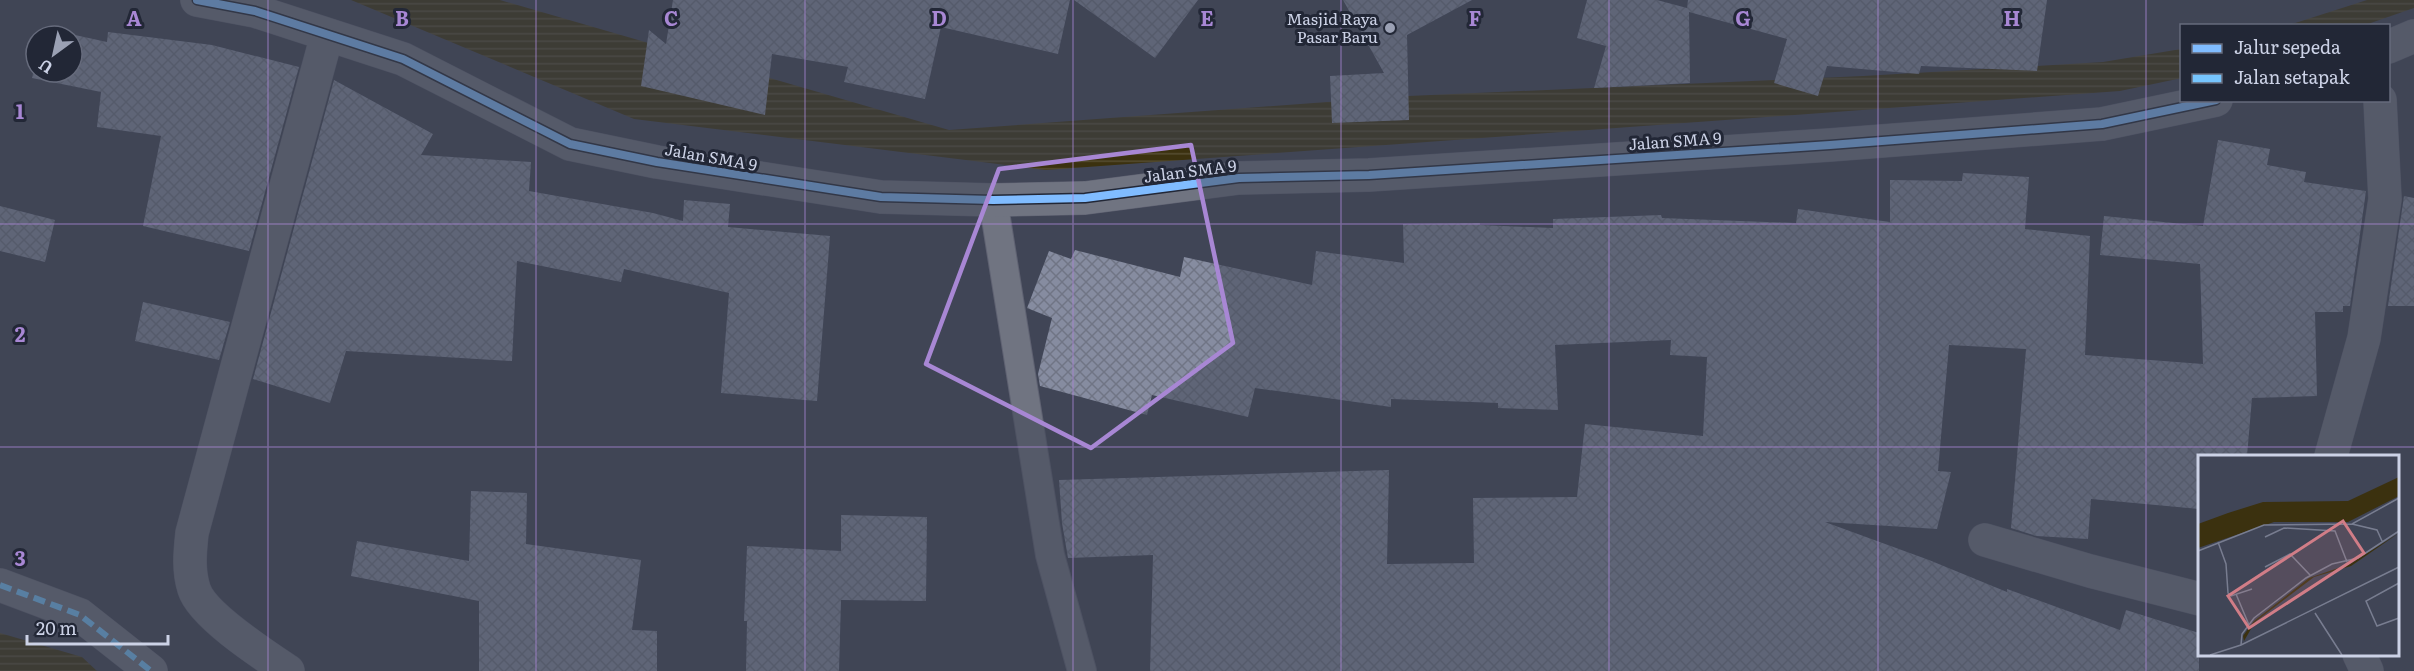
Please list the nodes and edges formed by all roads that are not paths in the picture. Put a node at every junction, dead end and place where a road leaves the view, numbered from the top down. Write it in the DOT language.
graph roads {
  1 [pos="196,0"];
  2 [pos="327,36"];
  3 [pos="2414,36"];
  4 [pos="2390,45"];
  5 [pos="2206,102"];
  6 [pos="2380,102"];
  7 [pos="993,200"];
  8 [pos="2331,455"];
  9 [pos="1985,540"];
  10 [pos="0,585"];
  11 [pos="2198,599"];
  12 [pos="2360,656"];
  13 [pos="151,671"];
  14 [pos="288,671"];
  15 [pos="1082,671"];
  16 [pos="2367,671"];
  1 -- 2 [label="street, Jalan SMA 9"];
  2 -- 7 [label="street, Jalan SMA 9"];
  2 -- 14 [label="street"];
  3 -- 4 [label="street"];
  5 -- 7 [label="street, Jalan SMA 9"];
  6 -- 8 [label="street"];
  7 -- 15 [label="lane"];
  9 -- 11 [label="street"];
  10 -- 13 [label="street"];
  12 -- 16 [label="street"];
}
